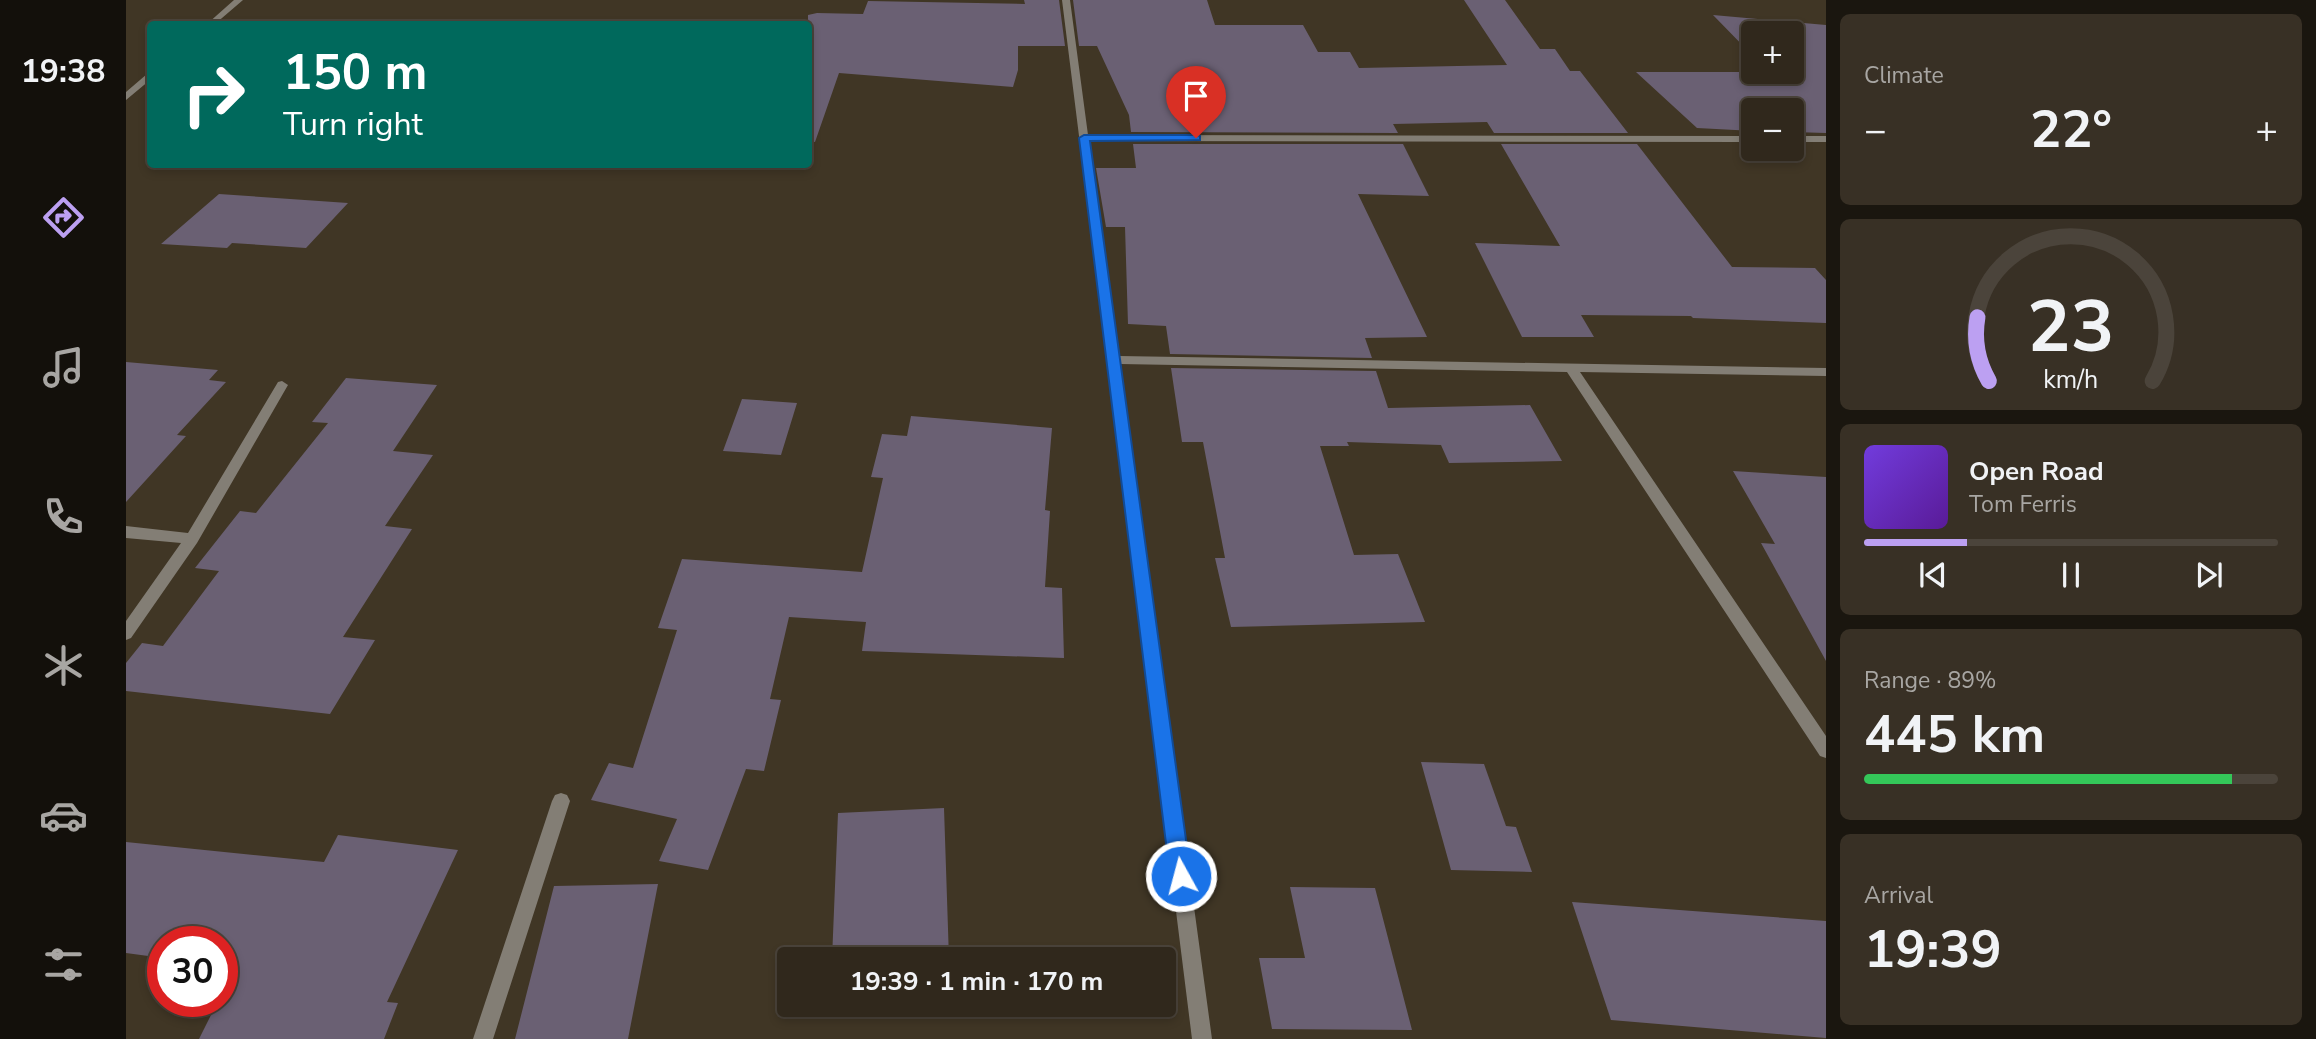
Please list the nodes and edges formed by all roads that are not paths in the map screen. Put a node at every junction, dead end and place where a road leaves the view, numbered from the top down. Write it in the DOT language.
graph roads {
  1 [pos="239,0"];
  2 [pos="1066,0"];
  3 [pos="214,21"];
  4 [pos="147,79"];
  5 [pos="126,97"];
  6 [pos="1084,138"];
  7 [pos="1741,139"];
  8 [pos="1804,139"];
  9 [pos="1826,139"];
  10 [pos="1113,360"];
  11 [pos="1571,368"];
  12 [pos="1826,372"];
  13 [pos="282,385"];
  14 [pos="126,532"];
  15 [pos="192,539"];
  16 [pos="126,633"];
  17 [pos="1826,750"];
  18 [pos="561,801"];
  19 [pos="483,1039"];
  20 [pos="1202,1039"];
  1 -- 3 [label="street"];
  2 -- 6 [label="street"];
  4 -- 5 [label="street"];
  6 -- 7 [label="street"];
  6 -- 10 [label="street"];
  8 -- 9 [label="street"];
  10 -- 11 [label="street"];
  10 -- 20 [label="street"];
  11 -- 12 [label="street"];
  11 -- 17 [label="street"];
  13 -- 15 [label="street"];
  14 -- 15 [label="street"];
  15 -- 16 [label="street"];
  18 -- 19 [label="street"];
}
